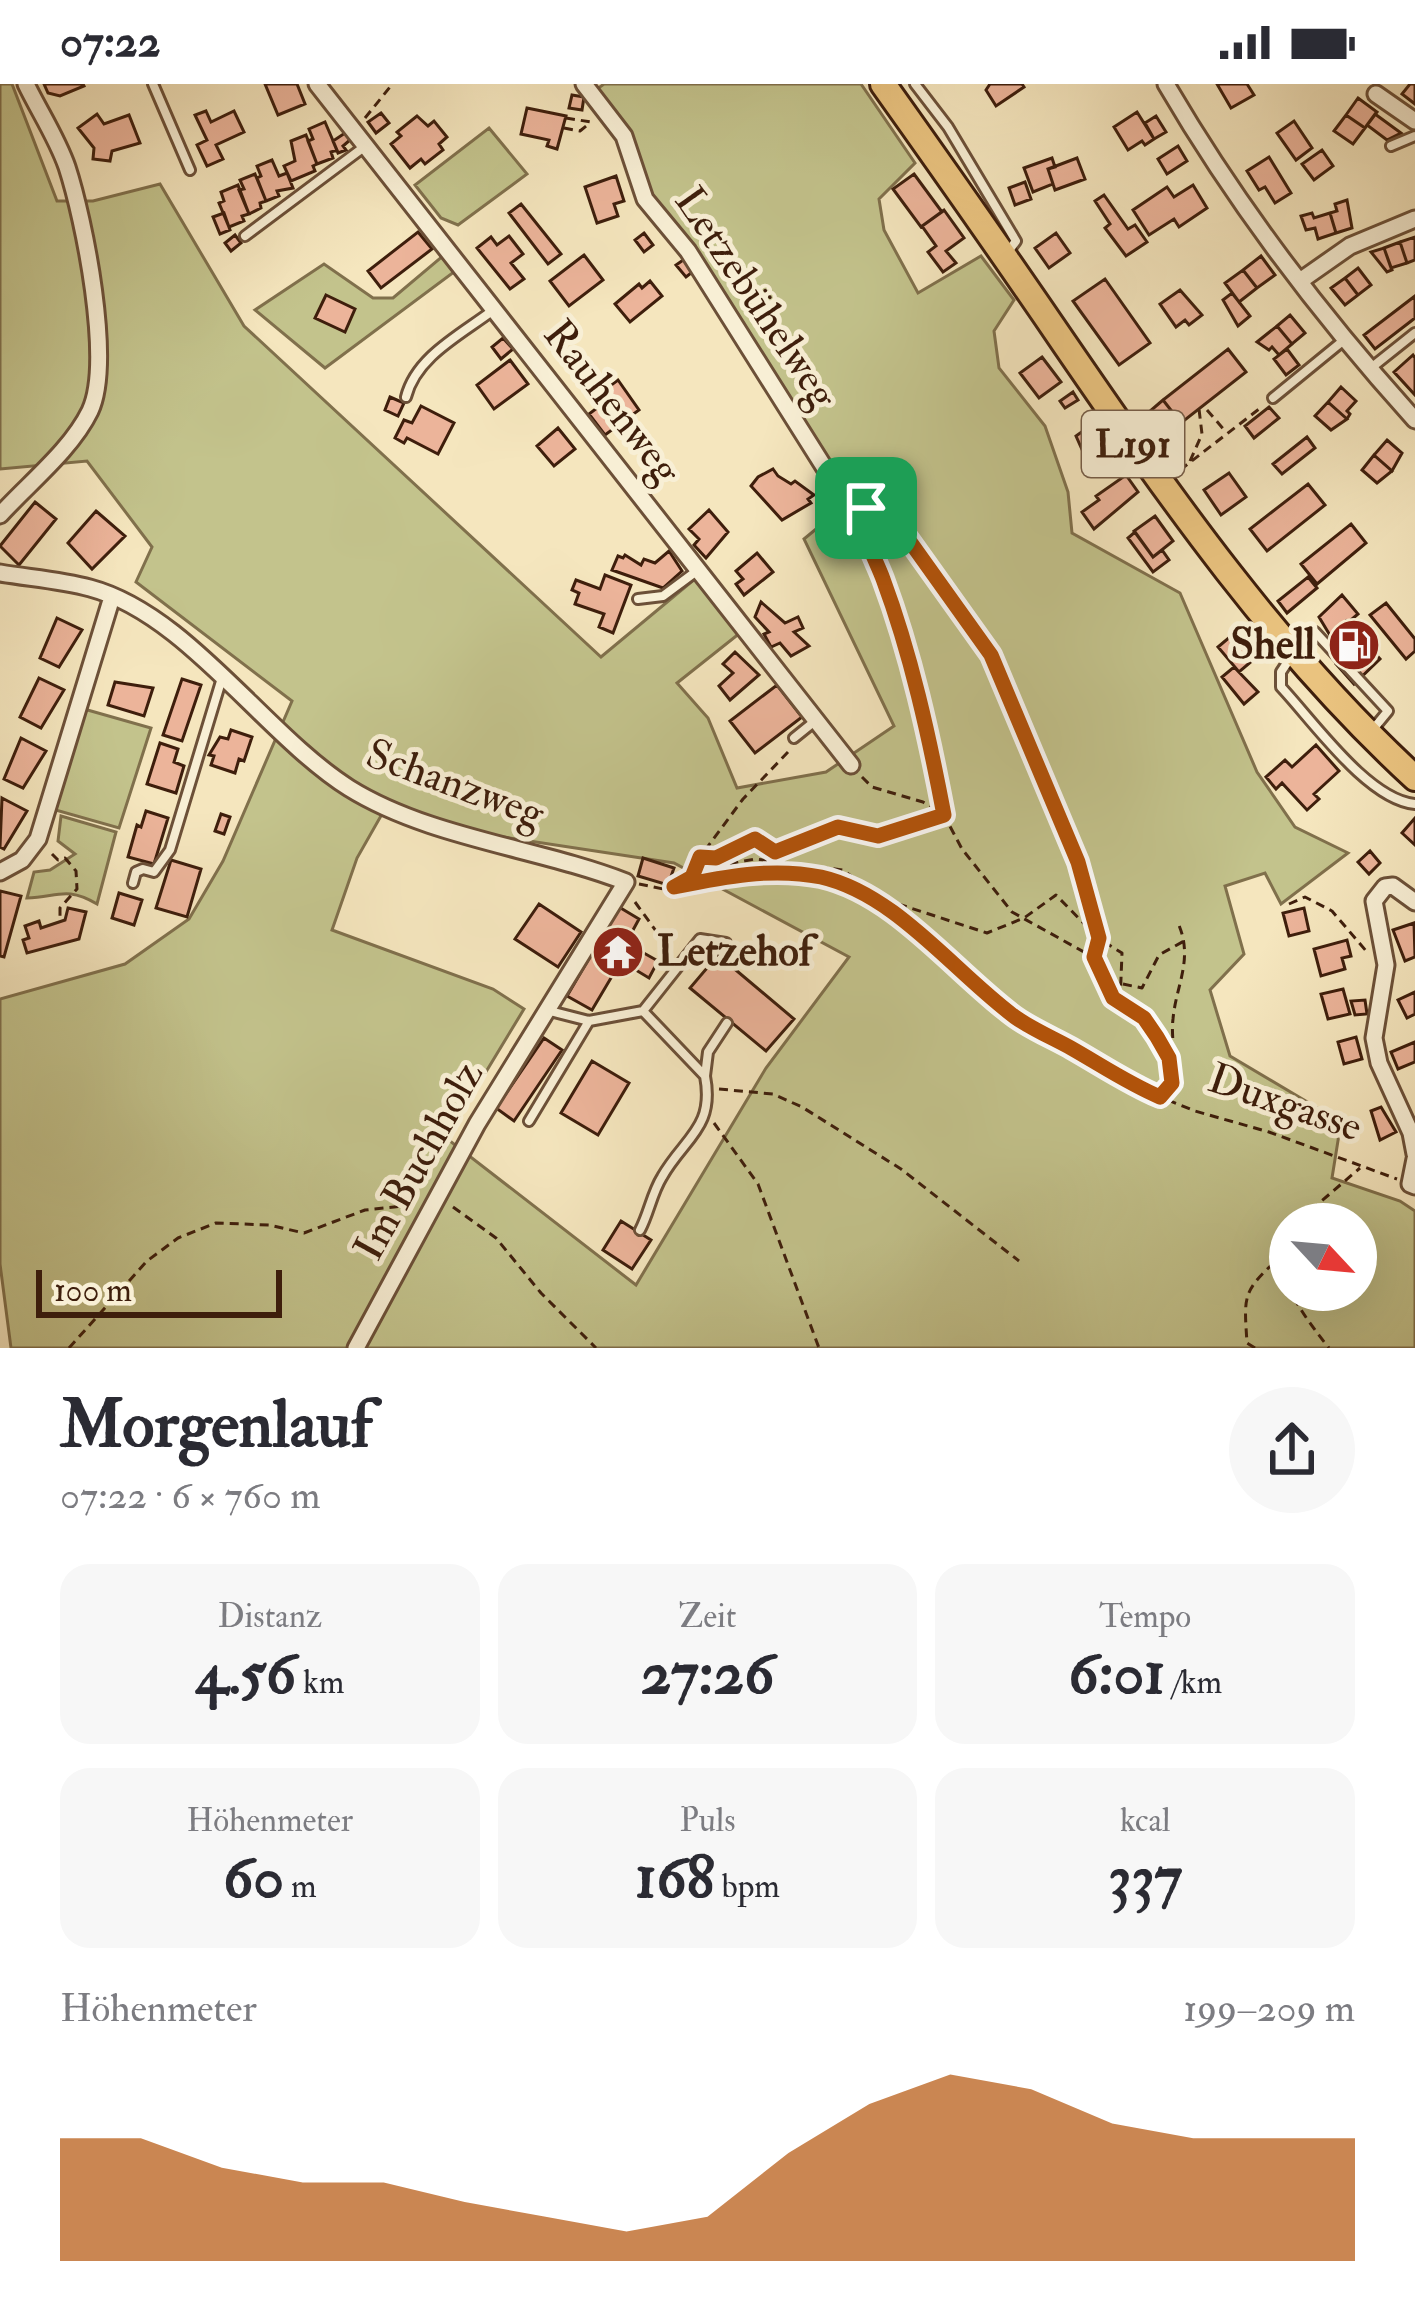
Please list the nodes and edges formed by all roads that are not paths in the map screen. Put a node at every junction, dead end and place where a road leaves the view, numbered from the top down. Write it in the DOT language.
graph roads {
  1 [pos="26,84"];
  2 [pos="152,84"];
  3 [pos="317,84"];
  4 [pos="584,84"];
  5 [pos="883,84"];
  6 [pos="915,84"];
  7 [pos="1166,84"];
  8 [pos="1376,94"];
  9 [pos="1415,122"];
  10 [pos="1415,136"];
  11 [pos="366,146"];
  12 [pos="1391,146"];
  13 [pos="190,170"];
  14 [pos="1415,219"];
  15 [pos="245,236"];
  16 [pos="1005,256"];
  17 [pos="1300,281"];
  18 [pos="493,310"];
  19 [pos="1415,332"];
  20 [pos="1345,339"];
  21 [pos="1370,369"];
  22 [pos="406,397"];
  23 [pos="1274,398"];
  24 [pos="1415,420"];
  25 [pos="838,489"];
  26 [pos="0,515"];
  27 [pos="699,569"];
  28 [pos="0,573"];
  29 [pos="112,597"];
  30 [pos="638,598"];
  31 [pos="1287,647"];
  32 [pos="222,678"];
  33 [pos="816,720"];
  34 [pos="794,738"];
  35 [pos="851,765"];
  36 [pos="1415,778"];
  37 [pos="1415,804"];
  38 [pos="0,872"];
  39 [pos="133,883"];
  40 [pos="623,886"];
  41 [pos="1415,902"];
  42 [pos="726,944"];
  43 [pos="548,1011"];
  44 [pos="643,1011"];
  45 [pos="589,1021"];
  46 [pos="727,1023"];
  47 [pos="705,1076"];
  48 [pos="529,1121"];
  49 [pos="1415,1157"];
  50 [pos="1412,1185"];
  51 [pos="640,1230"];
  52 [pos="356,1348"];
  1 -- 26 [label="street"];
  2 -- 13 [label="lane"];
  3 -- 11 [label="street, Rauhenweg"];
  4 -- 25 [label="street, Letzebühelweg"];
  5 -- 16 [label="main road, L191"];
  6 -- 16 [label="lane"];
  7 -- 17 [label="street"];
  8 -- 9 [label="street"];
  10 -- 12 [label="lane"];
  11 -- 15 [label="lane"];
  11 -- 18 [label="street, Rauhenweg"];
  14 -- 17 [label="street"];
  16 -- 31 [label="main road, L191"];
  17 -- 20 [label="street"];
  18 -- 22 [label="lane"];
  18 -- 27 [label="street, Rauhenweg"];
  19 -- 21 [label="lane"];
  20 -- 21 [label="street"];
  20 -- 23 [label="lane"];
  21 -- 24 [label="street"];
  27 -- 30 [label="lane"];
  27 -- 33 [label="street, Rauhenweg"];
  28 -- 29 [label="street, Schanzweg"];
  29 -- 32 [label="street, Schanzweg"];
  29 -- 38 [label="street"];
  31 -- 36 [label="main road, L191"];
  31 -- 37 [label="lane"];
  32 -- 39 [label="lane"];
  32 -- 40 [label="street, Schanzweg"];
  33 -- 34 [label="lane"];
  33 -- 35 [label="street, Rauhenweg"];
  40 -- 43 [label="street, Im Buchholz"];
  41 -- 49 [label="street"];
  42 -- 44 [label="lane"];
  43 -- 45 [label="lane"];
  43 -- 52 [label="street, Im Buchholz"];
  44 -- 45 [label="lane"];
  44 -- 47 [label="lane"];
  45 -- 48 [label="lane, Im Buchholz"];
  46 -- 47 [label="lane"];
  47 -- 51 [label="lane"];
  49 -- 50 [label="street"];
}
